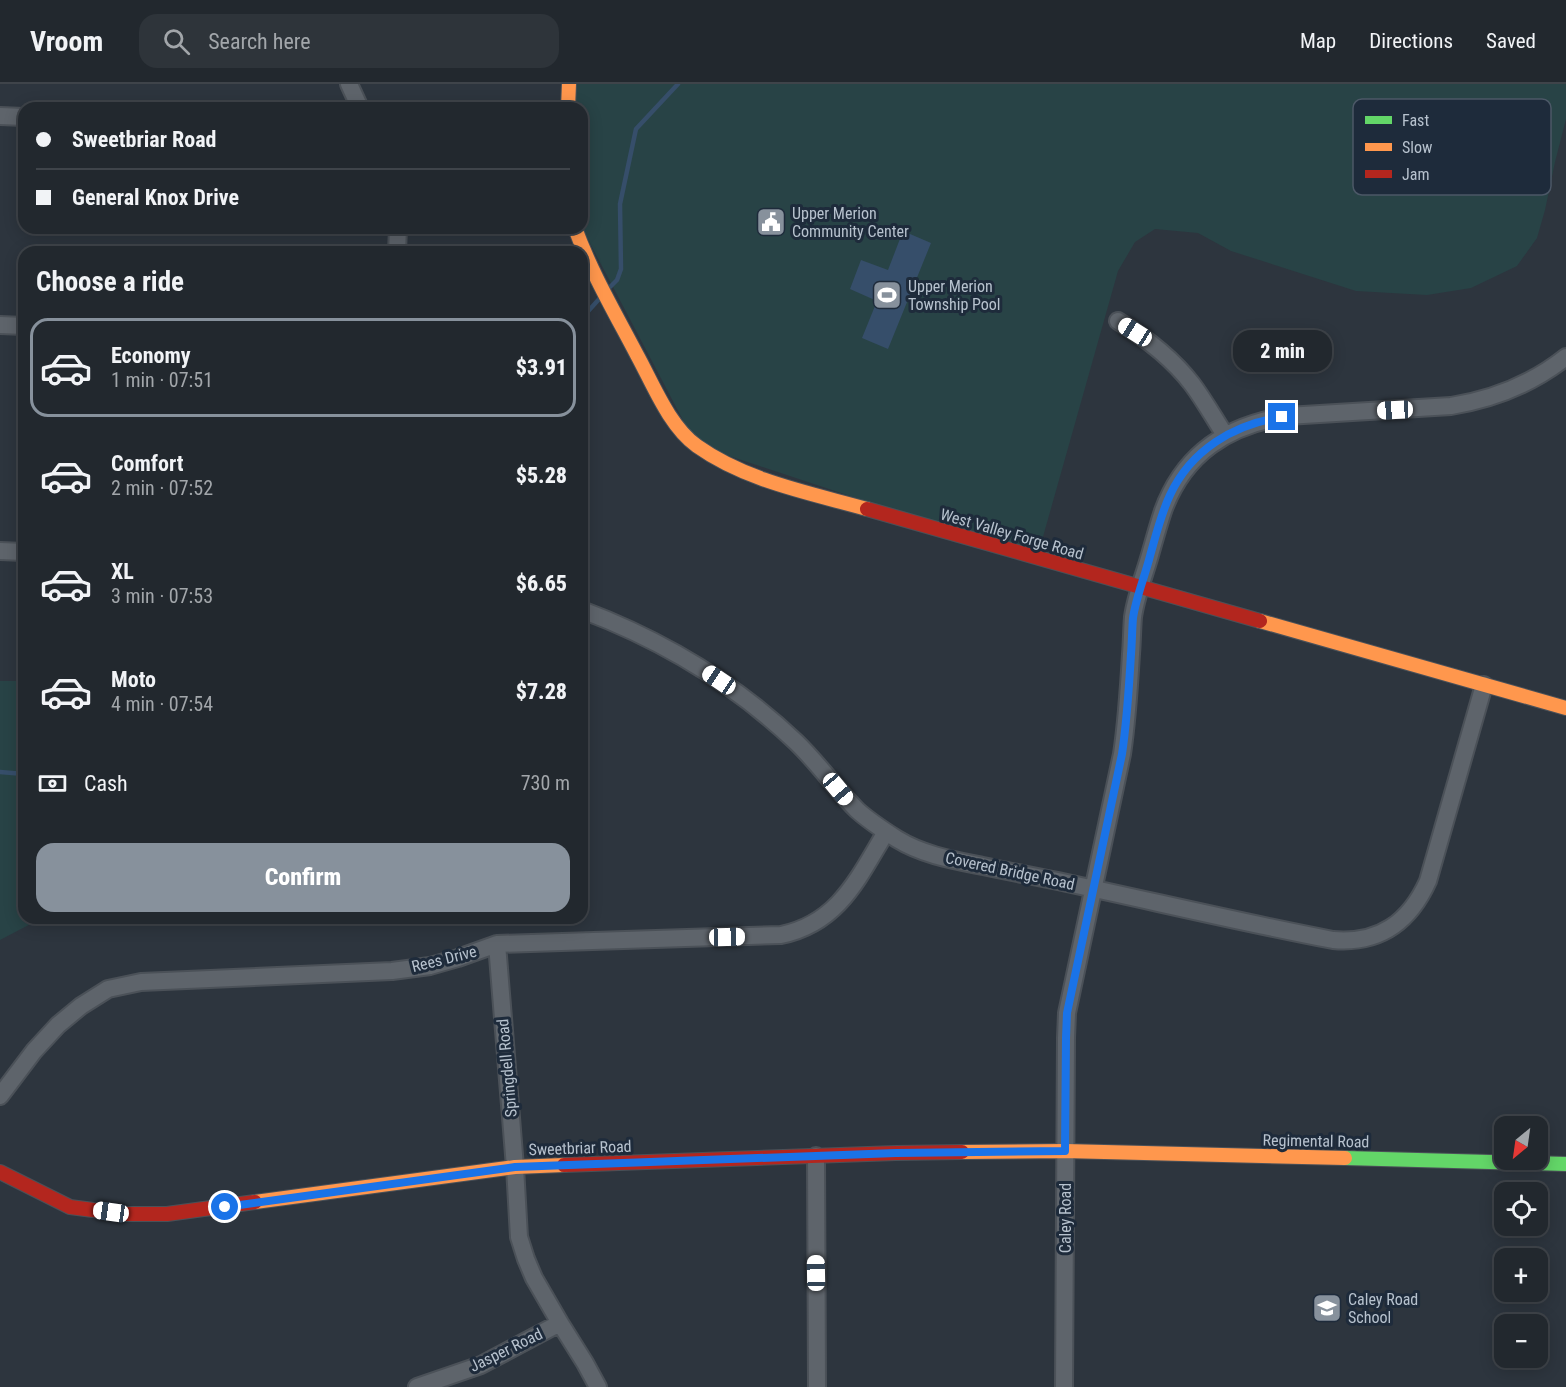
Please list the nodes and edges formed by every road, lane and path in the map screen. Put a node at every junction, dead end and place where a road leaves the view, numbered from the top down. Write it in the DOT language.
graph roads {
  1 [pos="349,84"];
  2 [pos="569,84"];
  3 [pos="357,102"];
  4 [pos="568,102"];
  5 [pos="0,116"];
  6 [pos="18,117"];
  7 [pos="588,257"];
  8 [pos="1118,321"];
  9 [pos="0,325"];
  10 [pos="18,326"];
  11 [pos="1566,357"];
  12 [pos="1225,435"];
  13 [pos="0,551"];
  14 [pos="18,552"];
  15 [pos="1141,588"];
  16 [pos="588,612"];
  17 [pos="1484,685"];
  18 [pos="1566,708"];
  19 [pos="886,832"];
  20 [pos="1093,888"];
  21 [pos="497,944"];
  22 [pos="0,1096"];
  23 [pos="1065,1151"];
  24 [pos="816,1156"];
  25 [pos="1566,1164"];
  26 [pos="515,1167"];
  27 [pos="0,1172"];
  28 [pos="560,1323"];
  29 [pos="417,1387"];
  30 [pos="598,1387"];
  31 [pos="817,1387"];
  32 [pos="1064,1387"];
  1 -- 3 [label="street"];
  2 -- 4 [label="street"];
  5 -- 6 [label="street"];
  7 -- 15 [label="street, West Valley Forge Road"];
  8 -- 12 [label="street"];
  9 -- 10 [label="street"];
  11 -- 12 [label="street, Caley Road"];
  12 -- 15 [label="street, Caley Road"];
  13 -- 14 [label="street"];
  15 -- 17 [label="street, West Valley Forge Road"];
  15 -- 20 [label="street, Caley Road"];
  16 -- 19 [label="street, Covered Bridge Road"];
  17 -- 18 [label="street, West Valley Forge Road"];
  17 -- 20 [label="street, Covered Bridge Road"];
  19 -- 20 [label="street, Covered Bridge Road"];
  19 -- 21 [label="street, Rees Drive"];
  20 -- 23 [label="street, Caley Road"];
  21 -- 22 [label="street, Rees Drive"];
  21 -- 26 [label="street, Springdell Road"];
  23 -- 24 [label="street, Sweetbriar Road"];
  23 -- 25 [label="street, Regimental Road"];
  23 -- 32 [label="street, Caley Road"];
  24 -- 26 [label="street, Sweetbriar Road"];
  24 -- 31 [label="street"];
  26 -- 27 [label="street, Sweetbriar Road"];
  26 -- 28 [label="street, Springdell Road"];
  28 -- 29 [label="street, Jasper Road"];
  28 -- 30 [label="street, Springdell Road"];
}
